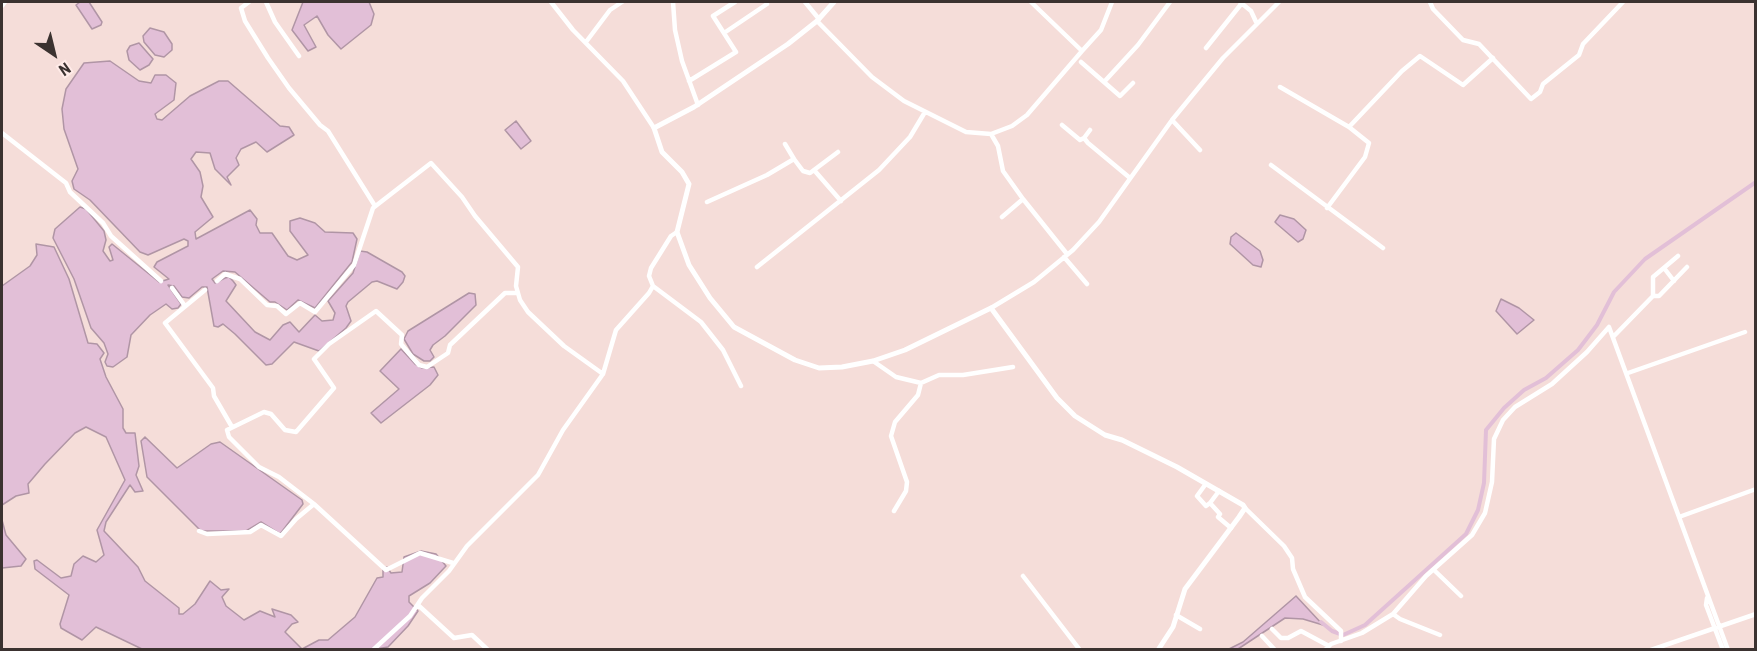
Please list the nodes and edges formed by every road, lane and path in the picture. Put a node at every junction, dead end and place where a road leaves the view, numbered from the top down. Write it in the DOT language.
graph roads {
  1 [pos="5,2"];
  2 [pos="249,2"];
  3 [pos="266,2"];
  4 [pos="551,2"];
  5 [pos="622,2"];
  6 [pos="673,2"];
  7 [pos="735,2"];
  8 [pos="805,2"];
  9 [pos="834,2"];
  10 [pos="1031,2"];
  11 [pos="1112,2"];
  12 [pos="1170,2"];
  13 [pos="1241,2"];
  14 [pos="1279,2"];
  15 [pos="1430,2"];
  16 [pos="1623,2"];
  17 [pos="768,4"];
  18 [pos="2,6"];
  19 [pos="818,20"];
  20 [pos="1257,24"];
  21 [pos="724,33"];
  22 [pos="586,42"];
  23 [pos="1206,48"];
  24 [pos="1082,51"];
  25 [pos="298,56"];
  26 [pos="1493,58"];
  27 [pos="1081,63"];
  28 [pos="688,81"];
  29 [pos="1104,82"];
  30 [pos="1133,83"];
  31 [pos="1280,87"];
  32 [pos="696,106"];
  33 [pos="926,112"];
  34 [pos="1172,120"];
  35 [pos="1062,125"];
  36 [pos="1349,127"];
  37 [pos="654,128"];
  38 [pos="1090,130"];
  39 [pos="2,133"];
  40 [pos="991,134"];
  41 [pos="1084,138"];
  42 [pos="785,144"];
  43 [pos="1200,150"];
  44 [pos="837,152"];
  45 [pos="794,159"];
  46 [pos="1271,165"];
  47 [pos="814,170"];
  48 [pos="1130,178"];
  49 [pos="1023,199"];
  50 [pos="841,201"];
  51 [pos="707,202"];
  52 [pos="375,206"];
  53 [pos="1327,208"];
  54 [pos="1002,217"];
  55 [pos="677,232"];
  56 [pos="1383,248"];
  57 [pos="1065,256"];
  58 [pos="1678,256"];
  59 [pos="757,267"];
  60 [pos="1687,267"];
  61 [pos="1664,268"];
  62 [pos="161,280"];
  63 [pos="217,280"];
  64 [pos="1674,281"];
  65 [pos="1087,284"];
  66 [pos="652,286"];
  67 [pos="1653,286"];
  68 [pos="172,288"];
  69 [pos="205,290"];
  70 [pos="1665,290"];
  71 [pos="518,293"];
  72 [pos="1653,296"];
  73 [pos="185,306"];
  74 [pos="991,308"];
  75 [pos="1745,332"];
  76 [pos="1614,336"];
  77 [pos="873,361"];
  78 [pos="1012,367"];
  79 [pos="603,374"];
  80 [pos="1628,374"];
  81 [pos="921,383"];
  82 [pos="741,386"];
  83 [pos="232,427"];
  84 [pos="1205,484"];
  85 [pos="1755,489"];
  86 [pos="1219,491"];
  87 [pos="1210,503"];
  88 [pos="314,504"];
  89 [pos="1245,508"];
  90 [pos="894,511"];
  91 [pos="1679,517"];
  92 [pos="1230,528"];
  93 [pos="199,531"];
  94 [pos="453,562"];
  95 [pos="1434,570"];
  96 [pos="1023,576"];
  97 [pos="1461,596"];
  98 [pos="418,605"];
  99 [pos="1393,614"];
  100 [pos="1755,614"];
  101 [pos="1176,615"];
  102 [pos="1718,628"];
  103 [pos="1200,629"];
  104 [pos="1272,629"];
  105 [pos="1440,634"];
  106 [pos="1262,636"];
  107 [pos="1341,640"];
  108 [pos="1327,648"];
  109 [pos="373,650"];
  110 [pos="488,650"];
  111 [pos="1080,650"];
  112 [pos="1158,650"];
  113 [pos="1275,650"];
  114 [pos="1651,650"];
  115 [pos="1722,650"];
  116 [pos="1728,650"];
  1 -- 18 [label="street"];
  2 -- 52 [label="street"];
  3 -- 25 [label="street"];
  4 -- 22 [label="street"];
  5 -- 22 [label="street"];
  6 -- 28 [label="street"];
  7 -- 21 [label="street"];
  8 -- 19 [label="street"];
  9 -- 19 [label="main road"];
  10 -- 24 [label="street"];
  11 -- 24 [label="street"];
  12 -- 29 [label="street"];
  13 -- 20 [label="street"];
  13 -- 23 [label="street"];
  14 -- 20 [label="street"];
  15 -- 26 [label="street"];
  16 -- 26 [label="street"];
  17 -- 21 [label="street"];
  19 -- 32 [label="main road"];
  19 -- 33 [label="street"];
  20 -- 34 [label="street"];
  21 -- 28 [label="street"];
  22 -- 37 [label="street"];
  24 -- 40 [label="street"];
  26 -- 36 [label="street"];
  27 -- 29 [label="street"];
  28 -- 32 [label="street"];
  29 -- 30 [label="street"];
  31 -- 36 [label="street"];
  32 -- 37 [label="main road"];
  33 -- 40 [label="street"];
  33 -- 50 [label="street"];
  34 -- 43 [label="street"];
  34 -- 48 [label="street"];
  35 -- 41 [label="street"];
  36 -- 53 [label="street"];
  37 -- 55 [label="main road"];
  38 -- 41 [label="street"];
  39 -- 62 [label="street"];
  40 -- 49 [label="street"];
  41 -- 48 [label="street"];
  42 -- 45 [label="street"];
  44 -- 47 [label="street"];
  45 -- 47 [label="street"];
  45 -- 51 [label="street"];
  46 -- 53 [label="street"];
  47 -- 50 [label="street"];
  48 -- 57 [label="street"];
  49 -- 54 [label="street"];
  49 -- 57 [label="street"];
  50 -- 59 [label="street"];
  52 -- 63 [label="street"];
  52 -- 71 [label="street"];
  53 -- 56 [label="street"];
  55 -- 66 [label="street"];
  55 -- 77 [label="main road"];
  57 -- 65 [label="street"];
  57 -- 74 [label="street"];
  58 -- 61 [label="street"];
  60 -- 64 [label="street"];
  61 -- 64 [label="street"];
  61 -- 67 [label="street"];
  64 -- 70 [label="street"];
  66 -- 79 [label="street"];
  66 -- 82 [label="street"];
  67 -- 70 [label="street"];
  67 -- 72 [label="street"];
  68 -- 73 [label="street"];
  69 -- 73 [label="street"];
  70 -- 72 [label="street"];
  71 -- 79 [label="street"];
  71 -- 83 [label="street"];
  72 -- 76 [label="street"];
  73 -- 83 [label="street"];
  74 -- 77 [label="main road"];
  74 -- 84 [label="main road"];
  75 -- 80 [label="street"];
  76 -- 80 [label="street"];
  76 -- 95 [label="street"];
  77 -- 81 [label="street"];
  78 -- 81 [label="street"];
  79 -- 94 [label="street"];
  80 -- 91 [label="street"];
  81 -- 90 [label="street"];
  83 -- 88 [label="street"];
  84 -- 86 [label="main road"];
  84 -- 87 [label="street"];
  85 -- 91 [label="street"];
  86 -- 87 [label="street"];
  86 -- 89 [label="main road"];
  87 -- 92 [label="street"];
  88 -- 93 [label="street"];
  88 -- 94 [label="street"];
  89 -- 92 [label="main road"];
  89 -- 107 [label="street"];
  91 -- 102 [label="street"];
  92 -- 101 [label="main road"];
  94 -- 98 [label="street"];
  95 -- 97 [label="street"];
  95 -- 99 [label="street"];
  96 -- 111 [label="street"];
  98 -- 109 [label="street"];
  98 -- 110 [label="street"];
  99 -- 105 [label="street"];
  99 -- 107 [label="street"];
  100 -- 102 [label="street"];
  101 -- 103 [label="street"];
  101 -- 112 [label="main road"];
  102 -- 114 [label="street"];
  102 -- 115 [label="street"];
  102 -- 116 [label="street"];
  104 -- 108 [label="street"];
  106 -- 113 [label="street"];
  107 -- 108 [label="street"];
}
